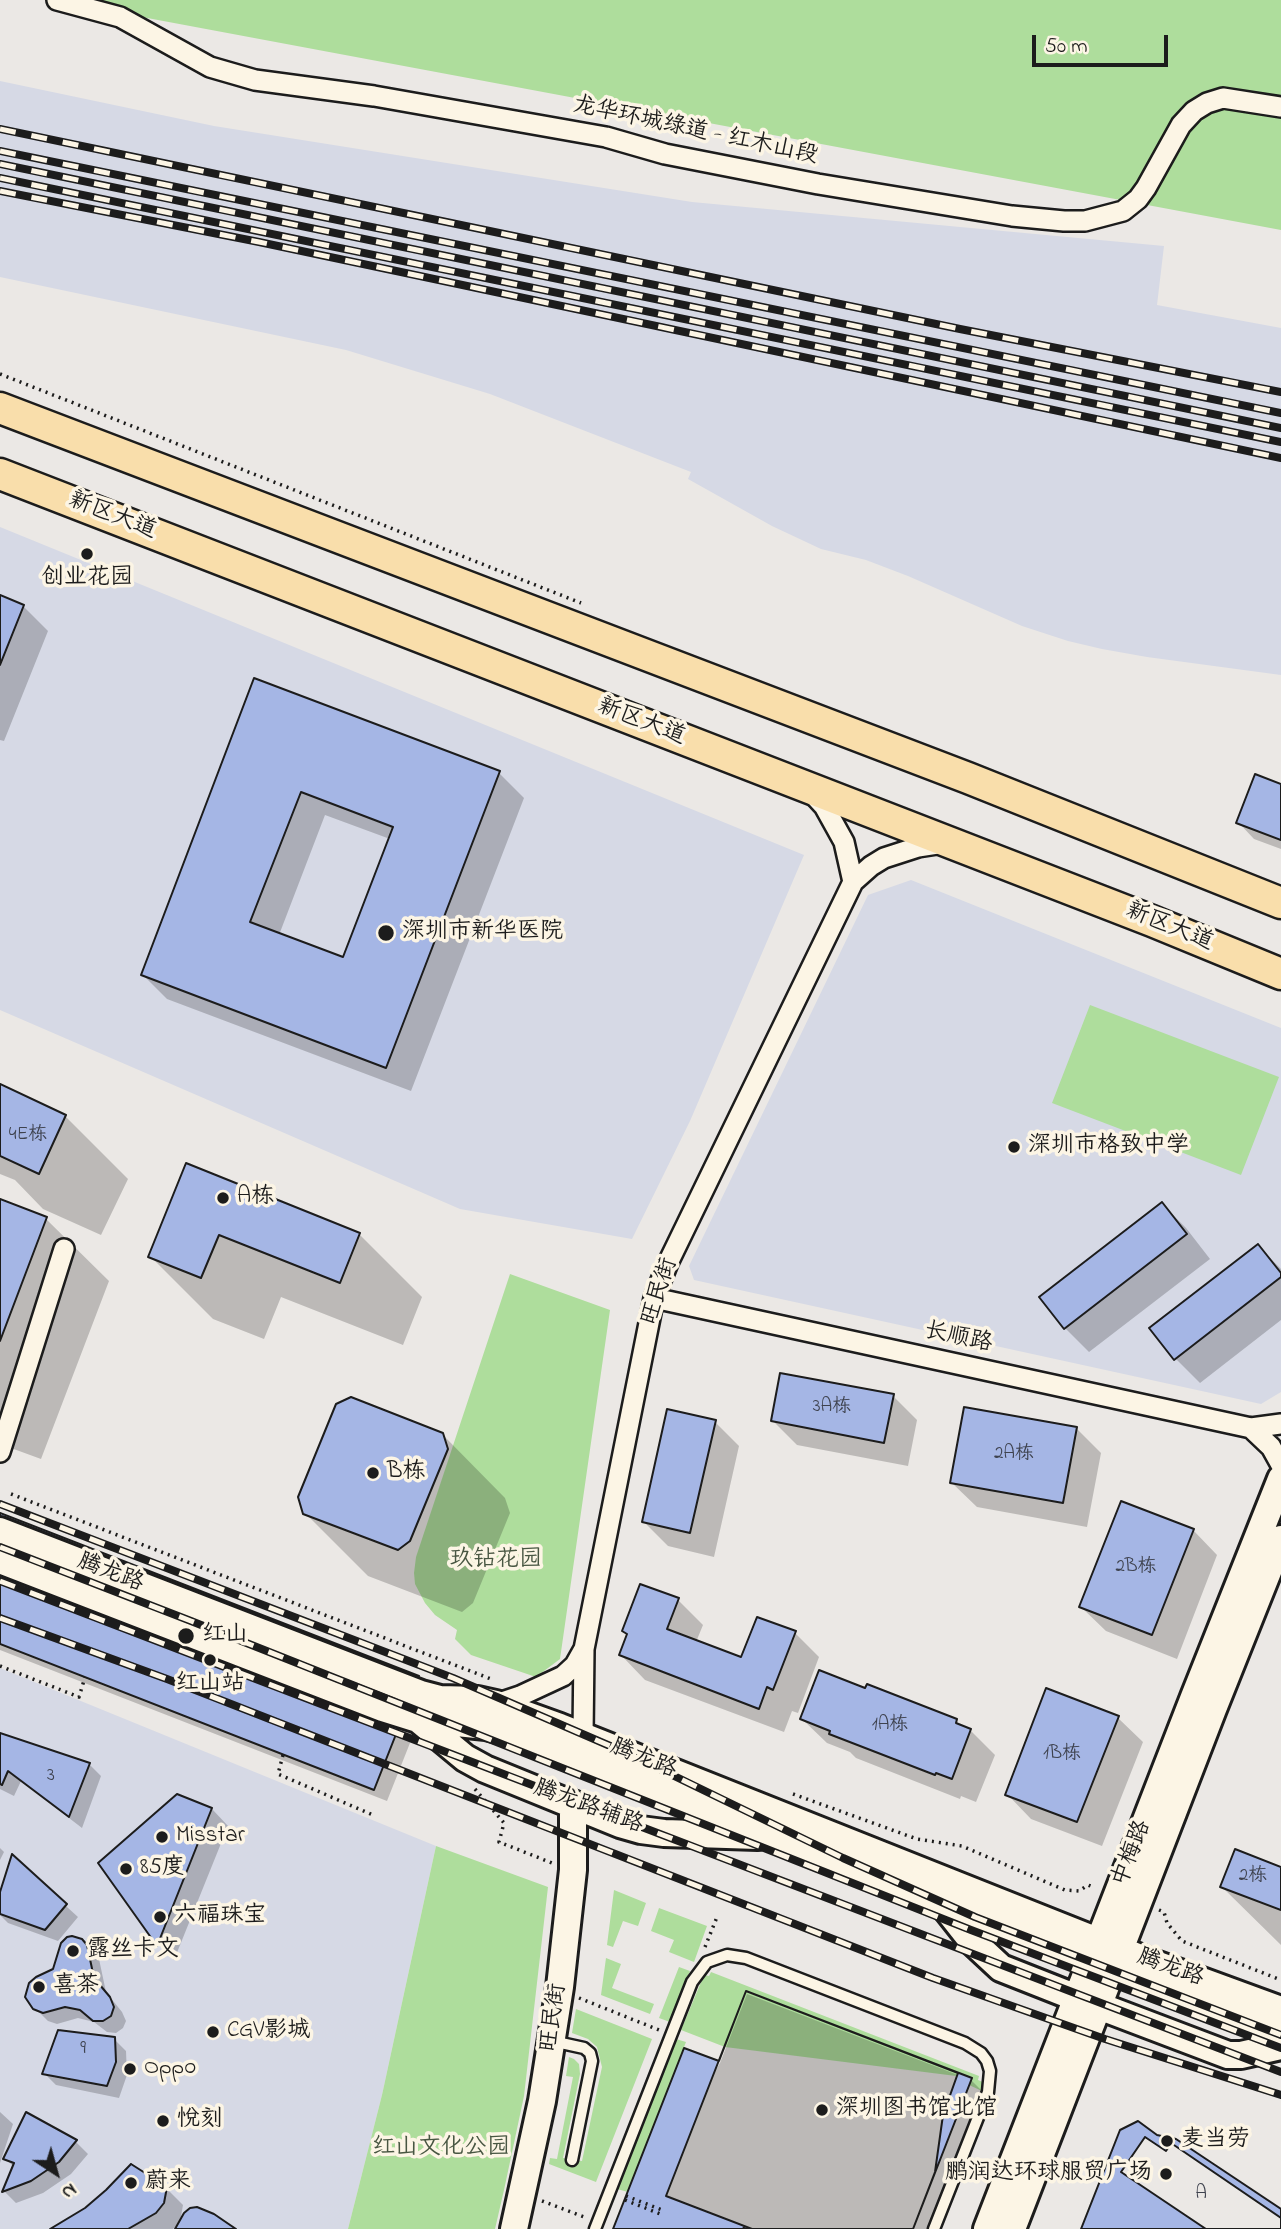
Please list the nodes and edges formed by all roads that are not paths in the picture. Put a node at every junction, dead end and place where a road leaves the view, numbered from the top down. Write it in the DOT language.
graph roads {
  1 [pos="57,0"];
  2 [pos="1281,107"];
  3 [pos="0,408"];
  4 [pos="0,474"];
  5 [pos="808,789"];
  6 [pos="946,843"];
  7 [pos="853,882"];
  8 [pos="1281,903"];
  9 [pos="1281,974"];
  10 [pos="64,1249"];
  11 [pos="654,1298"];
  12 [pos="1281,1424"];
  13 [pos="1251,1428"];
  14 [pos="0,1452"];
  15 [pos="1281,1465"];
  16 [pos="1281,1479"];
  17 [pos="0,1531"];
  18 [pos="1281,1539"];
  19 [pos="0,1560"];
  20 [pos="584,1649"];
  21 [pos="500,1694"];
  22 [pos="418,1719"];
  23 [pos="583,1736"];
  24 [pos="573,1804"];
  25 [pos="778,1837"];
  26 [pos="940,1901"];
  27 [pos="1106,1955"];
  28 [pos="1088,2002"];
  29 [pos="1281,2010"];
  30 [pos="1281,2032"];
  31 [pos="552,2041"];
  32 [pos="1281,2046"];
  33 [pos="962,2104"];
  34 [pos="980,2111"];
  35 [pos="572,2160"];
  36 [pos="596,2225"];
  37 [pos="514,2229"];
  38 [pos="934,2229"];
  39 [pos="987,2229"];
  40 [pos="1012,2229"];
  1 -- 2 [label="street, 龙华环城绿道 - 红木山段"];
  3 -- 8 [label="main road"];
  4 -- 5 [label="main road, 新区大道"];
  5 -- 6 [label="main road, 新区大道"];
  5 -- 7 [label="street"];
  6 -- 7 [label="street"];
  6 -- 9 [label="main road, 新区大道"];
  7 -- 11 [label="street, 旺民街"];
  10 -- 14 [label="street"];
  11 -- 13 [label="street, 长顺路"];
  11 -- 20 [label="street, 旺民街"];
  12 -- 13 [label="street, 长顺路"];
  13 -- 15 [label="street"];
  16 -- 27 [label="main road, 中梅路"];
  17 -- 21 [label="main road, 腾龙路"];
  18 -- 27 [label="main road, 中梅路"];
  19 -- 22 [label="main road, 腾龙路"];
  20 -- 21 [label="street"];
  20 -- 23 [label="street, 旺民街"];
  21 -- 23 [label="main road, 腾龙路"];
  22 -- 24 [label="main road, 腾龙路辅路"];
  22 -- 25 [label="main road, 腾龙路"];
  23 -- 27 [label="main road, 腾龙路"];
  24 -- 25 [label="main road, 腾龙路辅路"];
  24 -- 31 [label="main road, 旺民街"];
  25 -- 26 [label="main road, 腾龙路"];
  26 -- 27 [label="main road, 腾龙路"];
  26 -- 28 [label="main road"];
  27 -- 28 [label="main road, 中梅路"];
  27 -- 29 [label="main road, 腾龙路"];
  27 -- 30 [label="main road, 腾龙路"];
  28 -- 32 [label="main road"];
  28 -- 39 [label="main road, 中梅路"];
  28 -- 40 [label="main road, 中梅路"];
  31 -- 35 [label="lane"];
  31 -- 37 [label="main road, 旺民街"];
  33 -- 34 [label="lane"];
  34 -- 36 [label="lane"];
  34 -- 38 [label="lane"];
}
